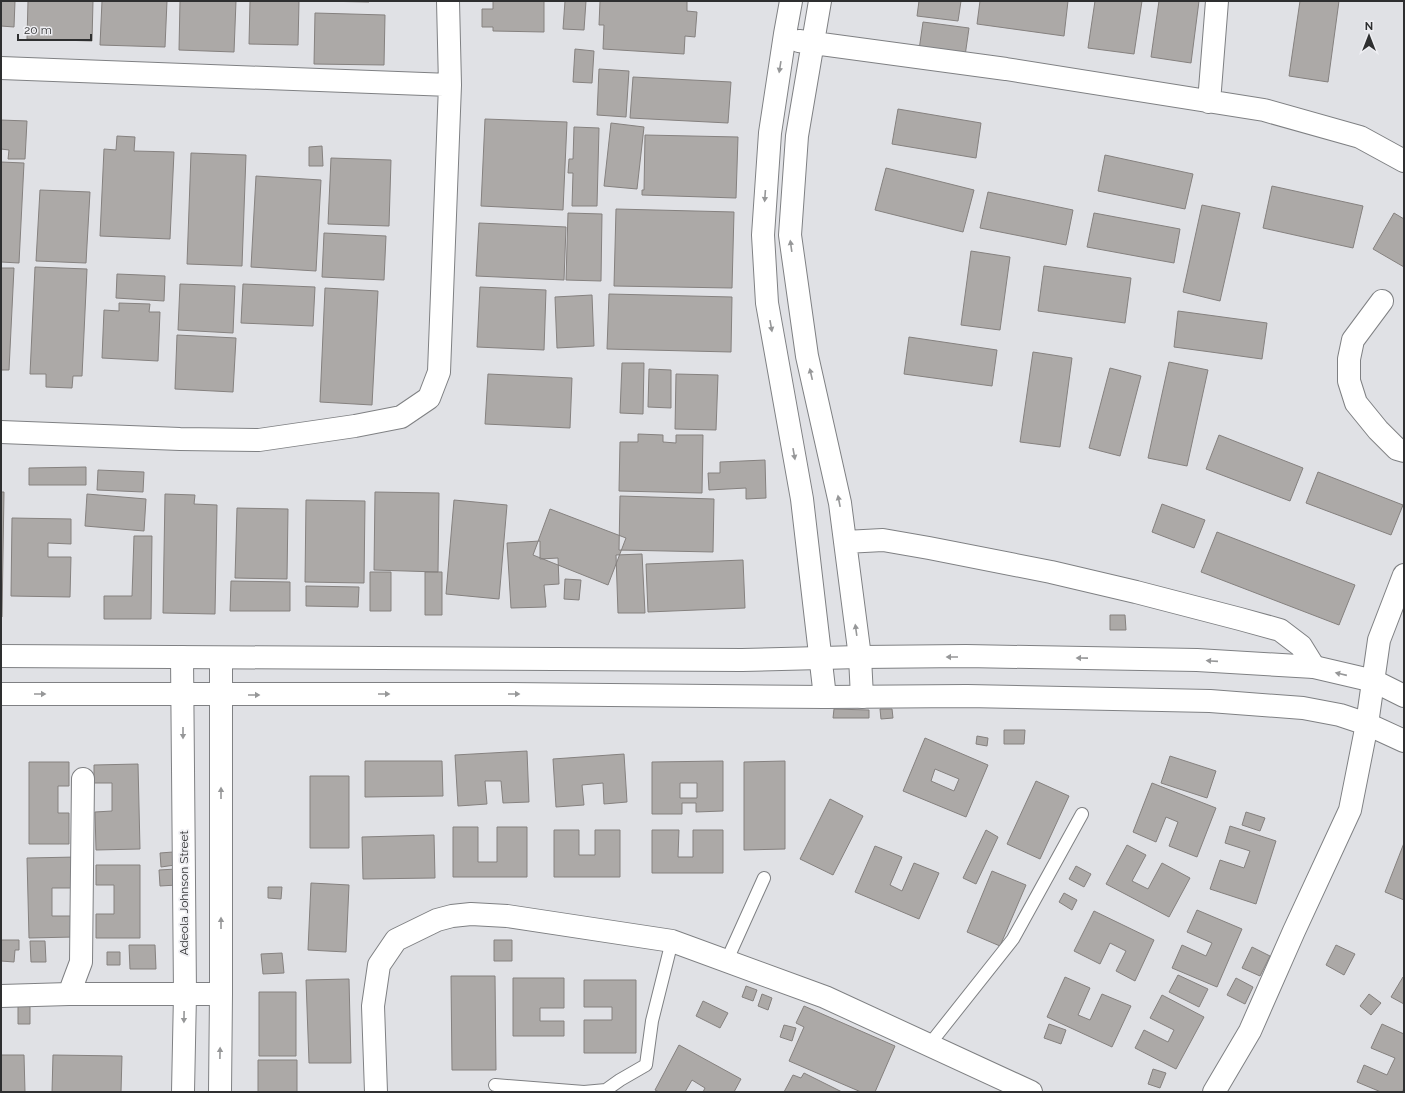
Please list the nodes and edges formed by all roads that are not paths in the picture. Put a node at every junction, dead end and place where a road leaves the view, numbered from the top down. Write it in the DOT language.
graph roads {
  1 [pos="448,1"];
  2 [pos="791,1"];
  3 [pos="820,1"];
  4 [pos="1217,1"];
  5 [pos="784,39"];
  6 [pos="812,42"];
  7 [pos="1,68"];
  8 [pos="450,85"];
  9 [pos="1209,102"];
  10 [pos="1404,160"];
  11 [pos="1382,300"];
  12 [pos="1,432"];
  13 [pos="1404,451"];
  14 [pos="845,542"];
  15 [pos="1404,575"];
  16 [pos="1,656"];
  17 [pos="182,657"];
  18 [pos="860,657"];
  19 [pos="221,658"];
  20 [pos="821,658"];
  21 [pos="1314,667"];
  22 [pos="1374,681"];
  23 [pos="1,694"];
  24 [pos="183,694"];
  25 [pos="221,695"];
  26 [pos="1404,696"];
  27 [pos="825,697"];
  28 [pos="862,697"];
  29 [pos="1367,724"];
  30 [pos="1404,740"];
  31 [pos="83,779"];
  32 [pos="1082,814"];
  33 [pos="764,878"];
  34 [pos="672,941"];
  35 [pos="727,960"];
  36 [pos="69,994"];
  37 [pos="185,994"];
  38 [pos="221,994"];
  39 [pos="1,996"];
  40 [pos="929,1045"];
  41 [pos="495,1085"];
  42 [pos="183,1092"];
  43 [pos="220,1092"];
  44 [pos="376,1092"];
  45 [pos="1031,1092"];
  46 [pos="1214,1092"];
  1 -- 8 [label="street"];
  2 -- 5 [label="street"];
  3 -- 6 [label="street"];
  4 -- 9 [label="street"];
  5 -- 6 [label="street"];
  5 -- 20 [label="street, one-way"];
  6 -- 9 [label="street"];
  14 -- 6 [label="street, one-way"];
  7 -- 8 [label="street"];
  8 -- 12 [label="street"];
  9 -- 10 [label="street"];
  11 -- 13 [label="street"];
  18 -- 14 [label="street, one-way"];
  14 -- 21 [label="street"];
  15 -- 22 [label="street"];
  16 -- 17 [label="street"];
  17 -- 19 [label="street"];
  17 -- 24 [label="street, Adeola Johnson Street"];
  18 -- 20 [label="street"];
  21 -- 18 [label="street, one-way"];
  18 -- 28 [label="street"];
  19 -- 20 [label="street"];
  19 -- 25 [label="street"];
  20 -- 27 [label="street"];
  22 -- 21 [label="street, one-way"];
  22 -- 26 [label="street"];
  22 -- 29 [label="street"];
  23 -- 24 [label="street, one-way"];
  24 -- 25 [label="street"];
  24 -- 37 [label="street, Adeola Johnson Street, one-way"];
  25 -- 27 [label="street, one-way"];
  38 -- 25 [label="street, one-way"];
  27 -- 28 [label="street"];
  28 -- 29 [label="street"];
  29 -- 30 [label="street"];
  29 -- 46 [label="street"];
  31 -- 36 [label="street"];
  32 -- 40 [label="lane"];
  33 -- 35 [label="lane"];
  34 -- 35 [label="street"];
  34 -- 41 [label="lane"];
  34 -- 44 [label="street"];
  35 -- 40 [label="street"];
  36 -- 37 [label="street"];
  36 -- 39 [label="street"];
  37 -- 38 [label="street"];
  37 -- 42 [label="street, Adeola Johnson Street, one-way"];
  43 -- 38 [label="street, one-way"];
  40 -- 45 [label="street"];
}
